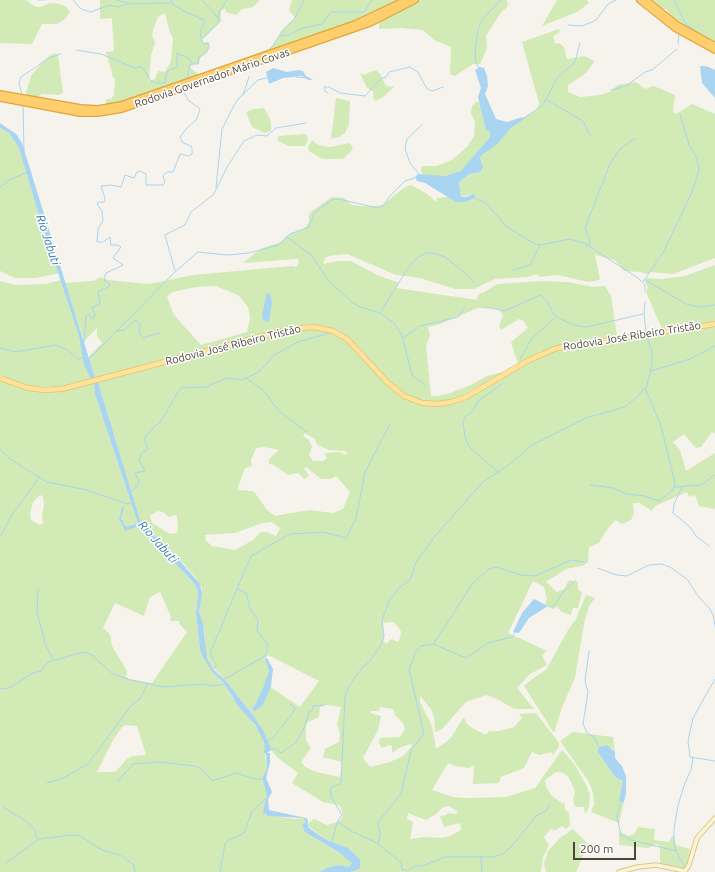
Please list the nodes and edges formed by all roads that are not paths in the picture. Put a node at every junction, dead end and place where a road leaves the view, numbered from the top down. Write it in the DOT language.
graph roads {
  1 [pos="406,0"];
  2 [pos="415,0"];
  3 [pos="640,0"];
  4 [pos="646,0"];
  5 [pos="715,46"];
  6 [pos="715,51"];
  7 [pos="185,85"];
  8 [pos="0,94"];
  9 [pos="0,98"];
  10 [pos="715,324"];
  11 [pos="0,378"];
  12 [pos="715,818"];
  13 [pos="619,872"];
  1 -- 7 [label="highway, Rodovia Governador Mário Covas"];
  2 -- 7 [label="highway, Rodovia Governador Mário Covas"];
  3 -- 6 [label="highway"];
  4 -- 5 [label="highway"];
  7 -- 8 [label="highway, Rodovia Governador Mário Covas"];
  7 -- 9 [label="highway, Rodovia Governador Mário Covas"];
  10 -- 11 [label="main road, Rodovia José Ribeiro Tristão"];
  12 -- 13 [label="street"];
}
